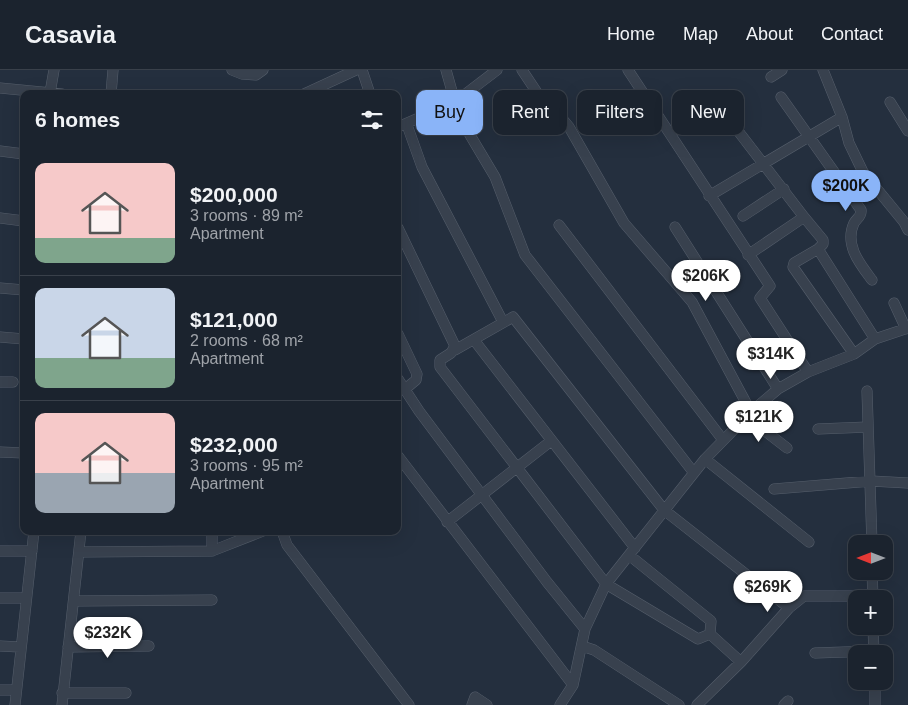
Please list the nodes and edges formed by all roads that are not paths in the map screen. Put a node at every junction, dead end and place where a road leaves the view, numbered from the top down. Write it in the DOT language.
graph roads {
  1 [pos="54,70"];
  2 [pos="113,70"];
  3 [pos="232,70"];
  4 [pos="263,70"];
  5 [pos="356,70"];
  6 [pos="362,70"];
  7 [pos="446,70"];
  8 [pos="497,70"];
  9 [pos="522,70"];
  10 [pos="628,70"];
  11 [pos="782,70"];
  12 [pos="823,70"];
  13 [pos="771,78"];
  14 [pos="0,88"];
  15 [pos="20,90"];
  16 [pos="51,90"];
  17 [pos="111,90"];
  18 [pos="313,90"];
  19 [pos="369,90"];
  20 [pos="452,90"];
  21 [pos="471,90"];
  22 [pos="781,97"];
  23 [pos="890,102"];
  24 [pos="842,117"];
  25 [pos="416,120"];
  26 [pos="402,126"];
  27 [pos="908,131"];
  28 [pos="470,135"];
  29 [pos="741,135"];
  30 [pos="809,136"];
  31 [pos="0,151"];
  32 [pos="20,154"];
  33 [pos="765,164"];
  34 [pos="784,189"];
  35 [pos="709,196"];
  36 [pos="743,216"];
  37 [pos="804,217"];
  38 [pos="0,218"];
  39 [pos="20,220"];
  40 [pos="907,223"];
  41 [pos="560,225"];
  42 [pos="675,226"];
  43 [pos="401,234"];
  44 [pos="818,249"];
  45 [pos="748,254"];
  46 [pos="872,280"];
  47 [pos="0,288"];
  48 [pos="20,290"];
  49 [pos="894,303"];
  50 [pos="504,322"];
  51 [pos="907,328"];
  52 [pos="0,337"];
  53 [pos="20,339"];
  54 [pos="875,339"];
  55 [pos="401,340"];
  56 [pos="474,340"];
  57 [pos="455,350"];
  58 [pos="854,354"];
  59 [pos="808,372"];
  60 [pos="0,382"];
  61 [pos="14,382"];
  62 [pos="401,384"];
  63 [pos="404,390"];
  64 [pos="778,390"];
  65 [pos="868,391"];
  66 [pos="749,414"];
  67 [pos="868,427"];
  68 [pos="818,429"];
  69 [pos="723,440"];
  70 [pos="551,441"];
  71 [pos="787,448"];
  72 [pos="0,452"];
  73 [pos="20,453"];
  74 [pos="705,459"];
  75 [pos="401,460"];
  76 [pos="516,468"];
  77 [pos="694,474"];
  78 [pos="871,481"];
  79 [pos="908,483"];
  80 [pos="774,488"];
  81 [pos="482,495"];
  82 [pos="664,510"];
  83 [pos="447,522"];
  84 [pos="34,535"];
  85 [pos="81,535"];
  86 [pos="212,535"];
  87 [pos="253,535"];
  88 [pos="283,535"];
  89 [pos="872,535"];
  90 [pos="808,542"];
  91 [pos="0,550"];
  92 [pos="32,551"];
  93 [pos="212,551"];
  94 [pos="79,552"];
  95 [pos="632,552"];
  96 [pos="606,584"];
  97 [pos="848,597"];
  98 [pos="0,598"];
  99 [pos="26,598"];
  100 [pos="212,600"];
  101 [pos="74,601"];
  102 [pos="789,608"];
  103 [pos="585,629"];
  104 [pos="710,634"];
  105 [pos="0,646"];
  106 [pos="149,646"];
  107 [pos="582,646"];
  108 [pos="20,647"];
  109 [pos="68,647"];
  110 [pos="815,652"];
  111 [pos="848,653"];
  112 [pos="741,662"];
  113 [pos="573,685"];
  114 [pos="0,690"];
  115 [pos="16,690"];
  116 [pos="875,690"];
  117 [pos="62,693"];
  118 [pos="126,693"];
  119 [pos="16,705"];
  120 [pos="62,705"];
  121 [pos="409,705"];
  122 [pos="472,705"];
  123 [pos="487,705"];
  124 [pos="560,705"];
  125 [pos="680,705"];
  126 [pos="697,705"];
  127 [pos="875,705"];
  1 -- 16 [label="street"];
  2 -- 17 [label="street"];
  3 -- 4 [label="street"];
  5 -- 18 [label="street"];
  6 -- 19 [label="street"];
  7 -- 20 [label="street"];
  8 -- 21 [label="street"];
  9 -- 66 [label="street"];
  10 -- 35 [label="street"];
  11 -- 13 [label="street"];
  12 -- 24 [label="street"];
  14 -- 15 [label="street"];
  22 -- 30 [label="street"];
  23 -- 27 [label="street"];
  24 -- 30 [label="street"];
  24 -- 40 [label="street"];
  25 -- 26 [label="street"];
  26 -- 50 [label="street"];
  28 -- 77 [label="street"];
  29 -- 33 [label="street"];
  30 -- 33 [label="street"];
  30 -- 46 [label="street"];
  31 -- 32 [label="street"];
  33 -- 34 [label="street"];
  33 -- 35 [label="street"];
  34 -- 36 [label="street"];
  34 -- 37 [label="street"];
  35 -- 45 [label="street"];
  37 -- 44 [label="street"];
  37 -- 45 [label="street"];
  38 -- 39 [label="street"];
  41 -- 69 [label="street"];
  42 -- 64 [label="street"];
  43 -- 57 [label="street"];
  44 -- 54 [label="street"];
  44 -- 58 [label="street"];
  45 -- 59 [label="street"];
  47 -- 48 [label="street"];
  49 -- 51 [label="street"];
  50 -- 56 [label="street"];
  50 -- 82 [label="street"];
  51 -- 54 [label="street"];
  52 -- 53 [label="street"];
  54 -- 58 [label="street"];
  55 -- 63 [label="street"];
  56 -- 57 [label="street"];
  56 -- 70 [label="street"];
  57 -- 76 [label="street"];
  58 -- 59 [label="street"];
  59 -- 64 [label="street"];
  60 -- 61 [label="street"];
  62 -- 63 [label="street"];
  63 -- 81 [label="street"];
  64 -- 66 [label="street"];
  65 -- 67 [label="street"];
  66 -- 69 [label="street"];
  66 -- 71 [label="street"];
  67 -- 68 [label="street"];
  67 -- 78 [label="street"];
  69 -- 74 [label="street"];
  70 -- 76 [label="street"];
  70 -- 95 [label="street"];
  72 -- 73 [label="street"];
  74 -- 77 [label="street"];
  74 -- 90 [label="street"];
  75 -- 83 [label="street"];
  76 -- 81 [label="street"];
  76 -- 96 [label="street"];
  77 -- 82 [label="street"];
  78 -- 79 [label="street"];
  78 -- 80 [label="street"];
  78 -- 89 [label="street"];
  81 -- 83 [label="street"];
  81 -- 103 [label="street"];
  82 -- 95 [label="street"];
  82 -- 102 [label="street"];
  83 -- 113 [label="street"];
  84 -- 92 [label="street"];
  85 -- 94 [label="street"];
  86 -- 93 [label="street"];
  87 -- 93 [label="street"];
  88 -- 121 [label="street"];
  91 -- 92 [label="street"];
  92 -- 99 [label="street"];
  93 -- 94 [label="street"];
  94 -- 101 [label="street"];
  95 -- 96 [label="street"];
  95 -- 104 [label="street"];
  96 -- 103 [label="street"];
  96 -- 104 [label="street"];
  97 -- 102 [label="street"];
  98 -- 99 [label="street"];
  99 -- 108 [label="street"];
  100 -- 101 [label="street"];
  101 -- 109 [label="street"];
  102 -- 112 [label="street"];
  103 -- 107 [label="street"];
  104 -- 112 [label="street"];
  105 -- 108 [label="street"];
  106 -- 109 [label="street"];
  107 -- 113 [label="street"];
  107 -- 125 [label="street"];
  108 -- 115 [label="street"];
  109 -- 117 [label="street"];
  110 -- 111 [label="street"];
  112 -- 126 [label="street"];
  113 -- 124 [label="street"];
  114 -- 115 [label="street"];
  115 -- 119 [label="street"];
  116 -- 127 [label="street"];
  117 -- 118 [label="street"];
  117 -- 120 [label="street"];
  122 -- 123 [label="street"];
}
